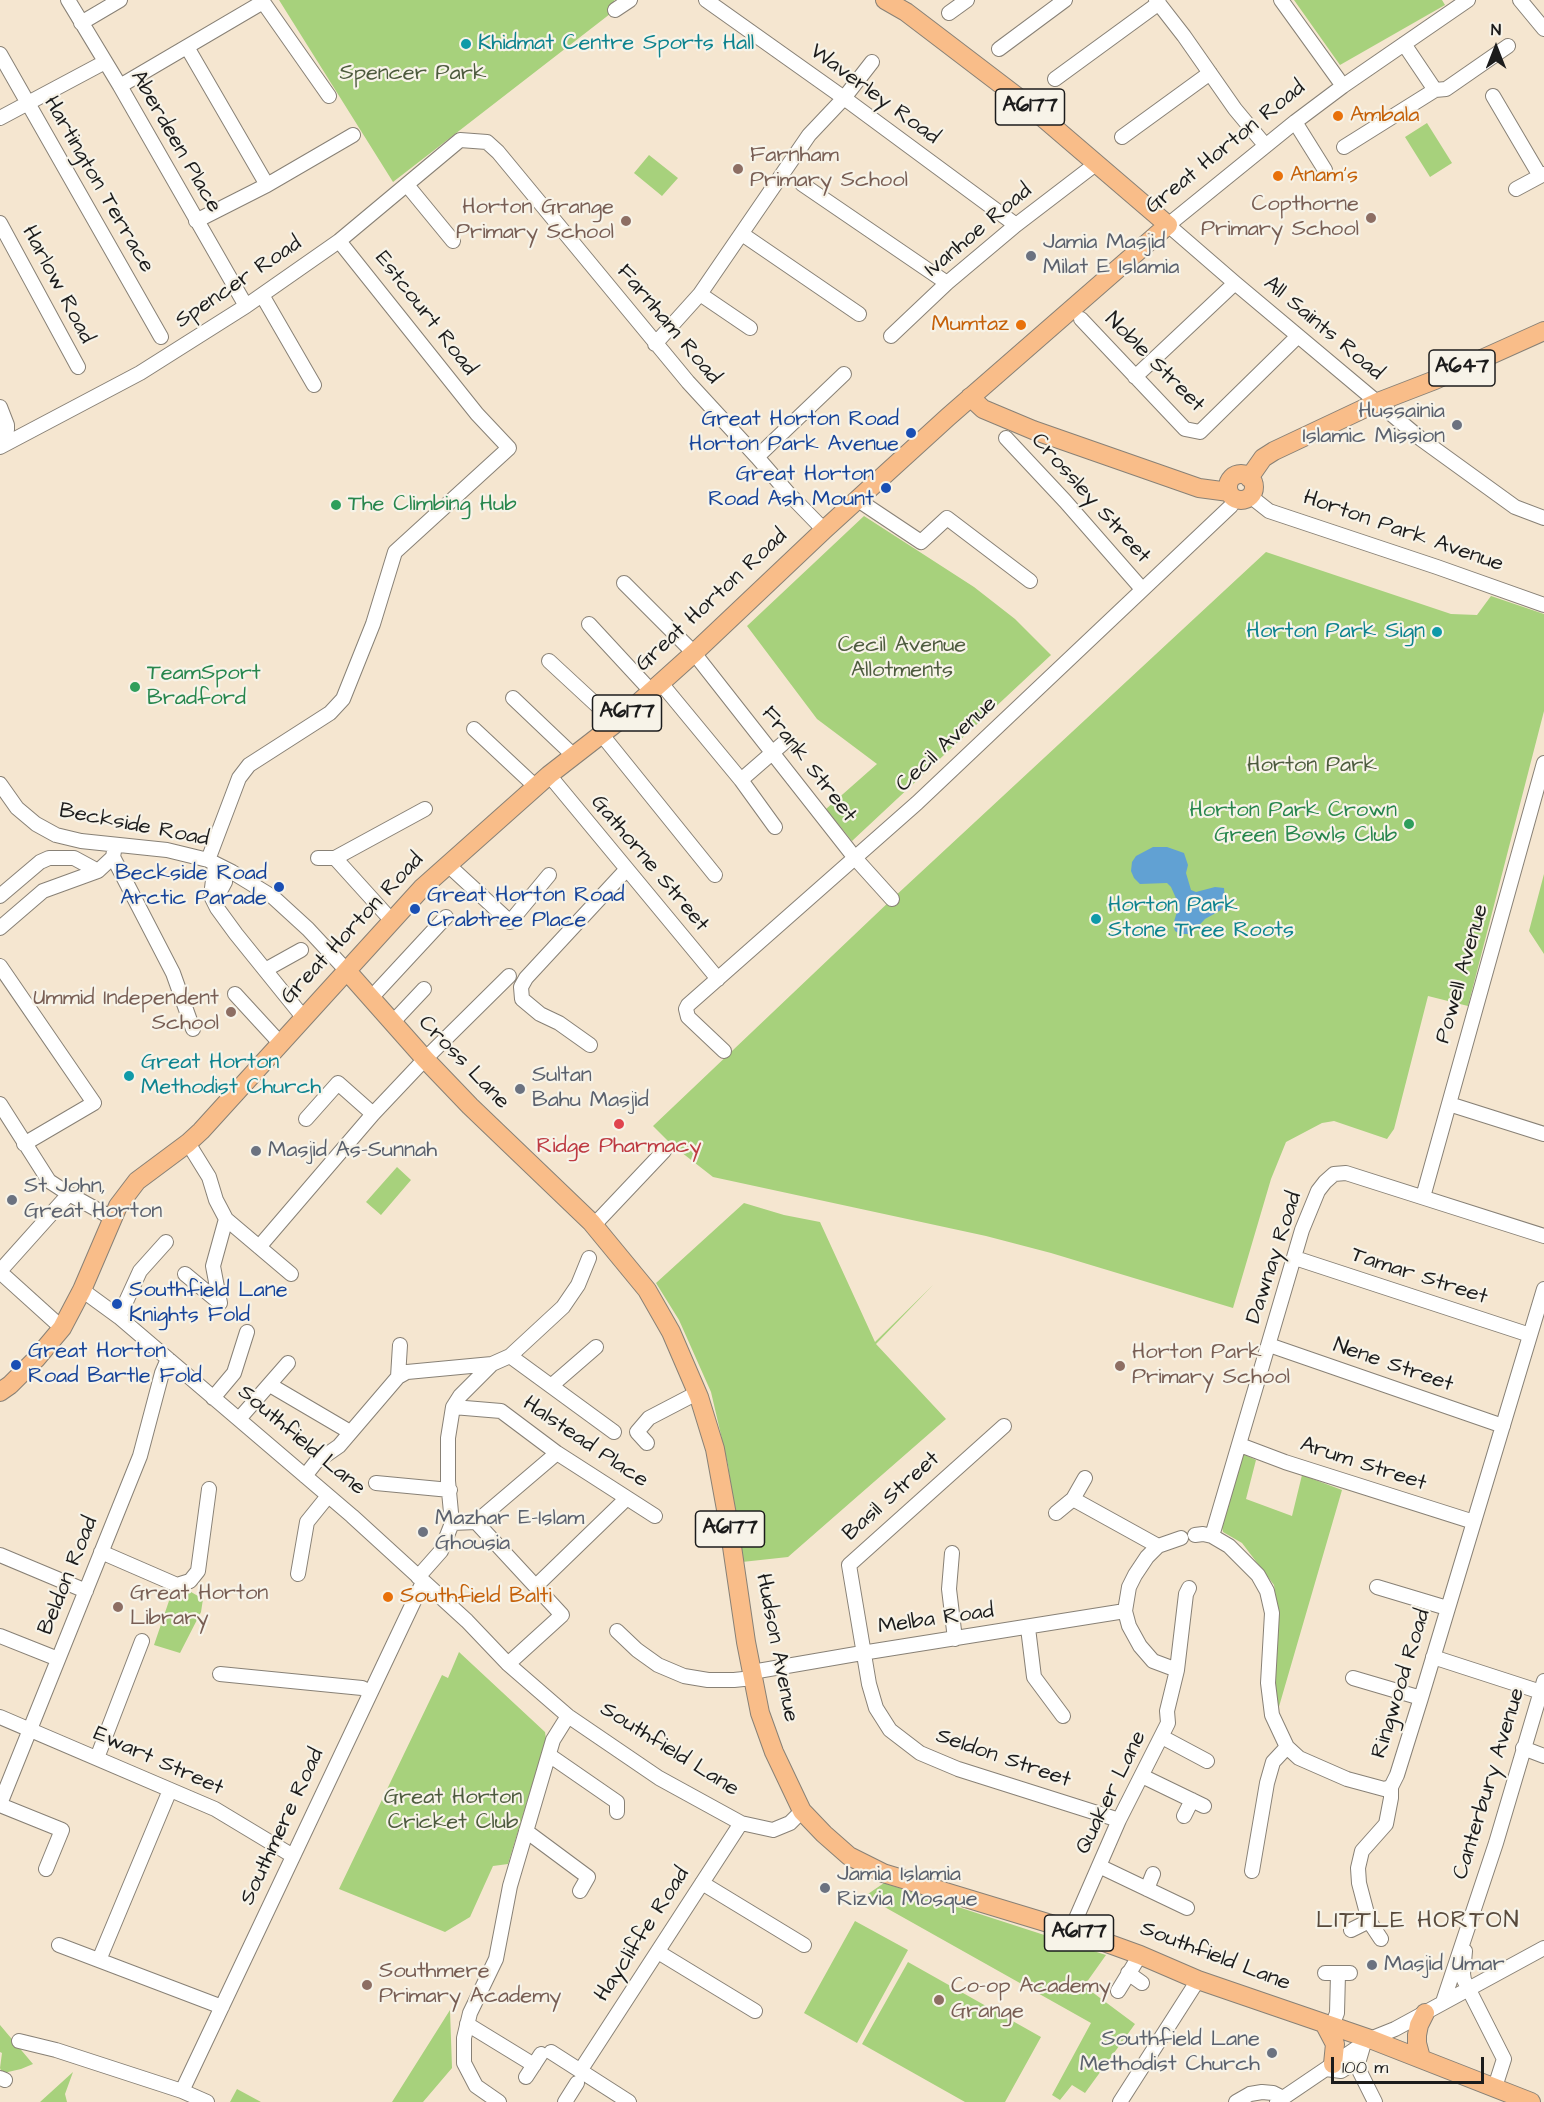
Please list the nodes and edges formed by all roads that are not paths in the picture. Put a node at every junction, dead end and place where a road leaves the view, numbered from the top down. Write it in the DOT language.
graph roads {
  1 [pos="68,0"];
  2 [pos="120,0"];
  3 [pos="630,0"];
  4 [pos="706,0"];
  5 [pos="885,0"];
  6 [pos="967,0"];
  7 [pos="1065,0"];
  8 [pos="1281,0"];
  9 [pos="1468,0"];
  10 [pos="1520,0"];
  11 [pos="1157,2"];
  12 [pos="615,10"];
  13 [pos="949,13"];
  14 [pos="81,22"];
  15 [pos="1544,29"];
  16 [pos="1404,45"];
  17 [pos="187,46"];
  18 [pos="1508,46"];
  19 [pos="999,49"];
  20 [pos="0,54"];
  21 [pos="105,62"];
  22 [pos="872,62"];
  23 [pos="1210,73"];
  24 [pos="1055,79"];
  25 [pos="120,86"];
  26 [pos="1343,86"];
  27 [pos="1435,90"];
  28 [pos="329,96"];
  29 [pos="1492,96"];
  30 [pos="844,98"];
  31 [pos="27,104"];
  32 [pos="0,118"];
  33 [pos="1295,122"];
  34 [pos="353,135"];
  35 [pos="1122,137"];
  36 [pos="487,142"];
  37 [pos="1265,145"];
  38 [pos="1344,147"];
  39 [pos="1097,163"];
  40 [pos="1325,170"];
  41 [pos="1542,175"];
  42 [pos="802,184"];
  43 [pos="267,185"];
  44 [pos="407,185"];
  45 [pos="1516,189"];
  46 [pos="196,221"];
  47 [pos="0,223"];
  48 [pos="1016,225"];
  49 [pos="1168,225"];
  50 [pos="742,234"];
  51 [pos="453,240"];
  52 [pos="339,241"];
  53 [pos="947,283"];
  54 [pos="1234,283"];
  55 [pos="700,294"];
  56 [pos="262,295"];
  57 [pos="246,306"];
  58 [pos="858,314"];
  59 [pos="1081,319"];
  60 [pos="750,328"];
  61 [pos="1544,331"];
  62 [pos="891,336"];
  63 [pos="1298,336"];
  64 [pos="161,337"];
  65 [pos="655,344"];
  66 [pos="78,367"];
  67 [pos="844,374"];
  68 [pos="1135,377"];
  69 [pos="314,385"];
  70 [pos="1378,402"];
  71 [pos="977,403"];
  72 [pos="0,407"];
  73 [pos="0,436"];
  74 [pos="1006,438"];
  75 [pos="0,447"];
  76 [pos="757,457"];
  77 [pos="1238,492"];
  78 [pos="858,500"];
  79 [pos="1544,518"];
  80 [pos="824,530"];
  81 [pos="1030,581"];
  82 [pos="624,583"];
  83 [pos="1142,589"];
  84 [pos="1544,605"];
  85 [pos="589,624"];
  86 [pos="694,653"];
  87 [pos="549,661"];
  88 [pos="656,686"];
  89 [pos="513,698"];
  90 [pos="616,723"];
  91 [pos="474,729"];
  92 [pos="602,735"];
  93 [pos="787,740"];
  94 [pos="770,752"];
  95 [pos="574,756"];
  96 [pos="1544,763"];
  97 [pos="741,780"];
  98 [pos="542,781"];
  99 [pos="0,784"];
  100 [pos="424,809"];
  101 [pos="775,827"];
  102 [pos="114,850"];
  103 [pos="318,858"];
  104 [pos="335,858"];
  105 [pos="855,858"];
  106 [pos="211,862"];
  107 [pos="447,864"];
  108 [pos="626,870"];
  109 [pos="98,871"];
  110 [pos="549,875"];
  111 [pos="715,875"];
  112 [pos="225,882"];
  113 [pos="0,897"];
  114 [pos="892,899"];
  115 [pos="217,908"];
  116 [pos="446,917"];
  117 [pos="392,921"];
  118 [pos="0,928"];
  119 [pos="301,950"];
  120 [pos="0,966"];
  121 [pos="265,970"];
  122 [pos="347,971"];
  123 [pos="509,976"];
  124 [pos="718,979"];
  125 [pos="424,989"];
  126 [pos="235,994"];
  127 [pos="370,999"];
  128 [pos="303,1017"];
  129 [pos="392,1023"];
  130 [pos="193,1029"];
  131 [pos="280,1043"];
  132 [pos="590,1045"];
  133 [pos="724,1051"];
  134 [pos="424,1059"];
  135 [pos="0,1104"];
  136 [pos="1449,1104"];
  137 [pos="373,1114"];
  138 [pos="306,1119"];
  139 [pos="1544,1134"];
  140 [pos="188,1143"];
  141 [pos="24,1144"];
  142 [pos="664,1151"];
  143 [pos="69,1194"];
  144 [pos="1423,1197"];
  145 [pos="112,1218"];
  146 [pos="226,1219"];
  147 [pos="593,1226"];
  148 [pos="1544,1236"];
  149 [pos="166,1242"];
  150 [pos="259,1247"];
  151 [pos="589,1258"];
  152 [pos="1295,1258"];
  153 [pos="624,1261"];
  154 [pos="0,1271"];
  155 [pos="185,1274"];
  156 [pos="291,1274"];
  157 [pos="1544,1289"];
  158 [pos="82,1290"];
  159 [pos="119,1317"];
  160 [pos="62,1328"];
  161 [pos="247,1332"];
  162 [pos="1530,1335"];
  163 [pos="400,1345"];
  164 [pos="1269,1345"];
  165 [pos="597,1347"];
  166 [pos="510,1356"];
  167 [pos="168,1359"];
  168 [pos="288,1363"];
  169 [pos="492,1364"];
  170 [pos="450,1369"];
  171 [pos="398,1377"];
  172 [pos="270,1385"];
  173 [pos="551,1386"];
  174 [pos="0,1392"];
  175 [pos="697,1393"];
  176 [pos="213,1398"];
  177 [pos="457,1402"];
  178 [pos="239,1419"];
  179 [pos="1004,1426"];
  180 [pos="1503,1426"];
  181 [pos="350,1432"];
  182 [pos="614,1432"];
  183 [pos="647,1443"];
  184 [pos="1240,1445"];
  185 [pos="557,1453"];
  186 [pos="305,1476"];
  187 [pos="1085,1479"];
  188 [pos="376,1483"];
  189 [pos="209,1489"];
  190 [pos="450,1490"];
  191 [pos="328,1496"];
  192 [pos="627,1498"];
  193 [pos="1073,1499"];
  194 [pos="1056,1513"];
  195 [pos="655,1516"];
  196 [pos="476,1522"];
  197 [pos="1474,1522"];
  198 [pos="452,1523"];
  199 [pos="1212,1536"];
  200 [pos="1158,1546"];
  201 [pos="101,1552"];
  202 [pos="952,1553"];
  203 [pos="0,1555"];
  204 [pos="298,1574"];
  205 [pos="420,1579"];
  206 [pos="536,1586"];
  207 [pos="1377,1587"];
  208 [pos="1189,1588"];
  209 [pos="86,1591"];
  210 [pos="1447,1608"];
  211 [pos="1125,1611"];
  212 [pos="1028,1628"];
  213 [pos="617,1631"];
  214 [pos="0,1636"];
  215 [pos="955,1639"];
  216 [pos="142,1641"];
  217 [pos="862,1653"];
  218 [pos="1433,1657"];
  219 [pos="58,1659"];
  220 [pos="508,1664"];
  221 [pos="1177,1670"];
  222 [pos="220,1674"];
  223 [pos="753,1675"];
  224 [pos="1353,1678"];
  225 [pos="1542,1687"];
  226 [pos="370,1692"];
  227 [pos="1421,1698"];
  228 [pos="568,1716"];
  229 [pos="1063,1716"];
  230 [pos="0,1717"];
  231 [pos="30,1730"];
  232 [pos="1162,1737"];
  233 [pos="1287,1747"];
  234 [pos="1523,1748"];
  235 [pos="549,1755"];
  236 [pos="1544,1756"];
  237 [pos="97,1758"];
  238 [pos="1207,1761"];
  239 [pos="1142,1776"];
  240 [pos="1391,1787"];
  241 [pos="171,1790"];
  242 [pos="0,1805"];
  243 [pos="802,1811"];
  244 [pos="616,1812"];
  245 [pos="1184,1816"];
  246 [pos="1119,1820"];
  247 [pos="741,1823"];
  248 [pos="526,1831"];
  249 [pos="293,1856"];
  250 [pos="1099,1866"];
  251 [pos="46,1869"];
  252 [pos="1252,1871"];
  253 [pos="1153,1874"];
  254 [pos="702,1883"];
  255 [pos="1147,1889"];
  256 [pos="580,1891"];
  257 [pos="1187,1908"];
  258 [pos="1369,1922"];
  259 [pos="1071,1930"];
  260 [pos="1351,1930"];
  261 [pos="1466,1931"];
  262 [pos="1381,1939"];
  263 [pos="59,1945"];
  264 [pos="804,1945"];
  265 [pos="1544,1948"];
  266 [pos="658,1952"];
  267 [pos="1140,1955"];
  268 [pos="1465,1956"];
  269 [pos="99,1960"];
  270 [pos="1128,1973"];
  271 [pos="1338,1973"];
  272 [pos="1491,1977"];
  273 [pos="1198,1980"];
  274 [pos="1142,1983"];
  275 [pos="1468,1990"];
  276 [pos="1118,1991"];
  277 [pos="1443,2002"];
  278 [pos="222,2007"];
  279 [pos="754,2011"];
  280 [pos="1425,2013"];
  281 [pos="468,2024"];
  282 [pos="1328,2025"];
  283 [pos="19,2041"];
  284 [pos="1367,2041"];
  285 [pos="1421,2058"];
  286 [pos="1355,2062"];
  287 [pos="1330,2067"];
  288 [pos="579,2077"];
  289 [pos="1495,2087"];
  290 [pos="182,2091"];
  291 [pos="1287,2098"];
  292 [pos="207,2102"];
  293 [pos="499,2102"];
  294 [pos="565,2102"];
  295 [pos="627,2102"];
  296 [pos="1120,2102"];
  297 [pos="1236,2102"];
  298 [pos="1375,2102"];
  299 [pos="1531,2102"];
  1 -- 14 [label="street, Aberdeen Place"];
  2 -- 14 [label="street"];
  3 -- 12 [label="street"];
  4 -- 30 [label="street, Waverley Road"];
  5 -- 39 [label="main road, A6177"];
  6 -- 13 [label="street"];
  7 -- 19 [label="street"];
  8 -- 26 [label="street"];
  9 -- 16 [label="street, Great Horton Road"];
  10 -- 15 [label="street"];
  11 -- 23 [label="street"];
  11 -- 24 [label="street"];
  14 -- 21 [label="street, Aberdeen Place"];
  16 -- 26 [label="street, Great Horton Road"];
  16 -- 27 [label="street"];
  17 -- 25 [label="street"];
  17 -- 28 [label="street"];
  17 -- 43 [label="street"];
  18 -- 27 [label="street"];
  20 -- 31 [label="street, Hartington Terrace"];
  21 -- 25 [label="street, Aberdeen Place"];
  21 -- 31 [label="street"];
  22 -- 30 [label="street"];
  23 -- 35 [label="street"];
  23 -- 37 [label="street"];
  25 -- 46 [label="street, Aberdeen Place"];
  26 -- 33 [label="street, Great Horton Road"];
  27 -- 38 [label="street"];
  29 -- 41 [label="street"];
  30 -- 48 [label="street, Waverley Road"];
  30 -- 50 [label="street"];
  31 -- 32 [label="street"];
  31 -- 64 [label="street, Hartington Terrace"];
  33 -- 37 [label="street, Great Horton Road"];
  33 -- 40 [label="street"];
  34 -- 43 [label="street"];
  36 -- 44 [label="street, Spencer Road"];
  36 -- 65 [label="street, Farnham Road"];
  37 -- 49 [label="street, Great Horton Road"];
  39 -- 48 [label="street, Ivanhoe Road"];
  39 -- 49 [label="main road, A6177"];
  41 -- 45 [label="street"];
  42 -- 53 [label="street"];
  43 -- 46 [label="street"];
  44 -- 51 [label="street"];
  44 -- 52 [label="street, Spencer Road"];
  46 -- 57 [label="street, Aberdeen Place"];
  47 -- 66 [label="street, Harlow Road"];
  48 -- 53 [label="street, Ivanhoe Road"];
  49 -- 54 [label="street, All Saints Road"];
  49 -- 71 [label="main road, Great Horton Road"];
  50 -- 55 [label="street"];
  50 -- 58 [label="street"];
  52 -- 56 [label="street, Spencer Road"];
  52 -- 106 [label="street, Estcourt Road"];
  53 -- 62 [label="street, Ivanhoe Road"];
  54 -- 63 [label="street, All Saints Road"];
  54 -- 68 [label="street"];
  55 -- 60 [label="street"];
  55 -- 65 [label="street"];
  56 -- 57 [label="street, Spencer Road"];
  56 -- 69 [label="street"];
  57 -- 75 [label="street, Spencer Road"];
  59 -- 68 [label="street, Noble Street"];
  61 -- 70 [label="main road, A647"];
  63 -- 68 [label="street, Noble Street"];
  63 -- 70 [label="street, All Saints Road"];
  65 -- 76 [label="street, Farnham Road"];
  67 -- 76 [label="street"];
  70 -- 77 [label="main road, A647"];
  70 -- 79 [label="street, All Saints Road"];
  71 -- 77 [label="main road, Horton Park Avenue"];
  71 -- 78 [label="main road, Great Horton Road / A6177"];
  72 -- 73 [label="street"];
  74 -- 83 [label="street, Crossley Street"];
  76 -- 80 [label="street, Farnham Road"];
  77 -- 83 [label="street, Cecil Avenue"];
  77 -- 84 [label="street, Horton Park Avenue"];
  78 -- 80 [label="main road, Great Horton Road / A6177"];
  78 -- 81 [label="street"];
  80 -- 86 [label="main road, Great Horton Road / A6177"];
  82 -- 86 [label="street, Frank Street"];
  83 -- 105 [label="street, Cecil Avenue"];
  85 -- 88 [label="street"];
  86 -- 88 [label="main road, Great Horton Road / A6177"];
  86 -- 94 [label="street, Frank Street"];
  87 -- 90 [label="street"];
  88 -- 90 [label="main road, Great Horton Road / A6177"];
  88 -- 97 [label="street"];
  89 -- 95 [label="street"];
  90 -- 92 [label="main road, Great Horton Road / A6177"];
  91 -- 98 [label="street, Gathorne Street"];
  92 -- 95 [label="main road, Great Horton Road / A6177"];
  92 -- 111 [label="street"];
  93 -- 94 [label="street"];
  94 -- 97 [label="street"];
  94 -- 105 [label="street, Frank Street"];
  95 -- 98 [label="main road, Great Horton Road / A6177"];
  96 -- 136 [label="street, Powell Avenue"];
  97 -- 101 [label="street"];
  98 -- 107 [label="main road, Great Horton Road / A6177"];
  98 -- 108 [label="street, Gathorne Street"];
  99 -- 102 [label="street, Beckside Road"];
  100 -- 104 [label="street"];
  102 -- 106 [label="street, Beckside Road"];
  102 -- 109 [label="street"];
  102 -- 130 [label="street"];
  103 -- 104 [label="street"];
  104 -- 117 [label="street"];
  105 -- 114 [label="street, Frank Street"];
  105 -- 124 [label="street, Cecil Avenue"];
  106 -- 115 [label="street"];
  106 -- 122 [label="street, Beckside Road"];
  107 -- 110 [label="street"];
  107 -- 117 [label="main road, Great Horton Road / A6177"];
  108 -- 124 [label="street, Gathorne Street"];
  108 -- 132 [label="street"];
  109 -- 113 [label="street"];
  109 -- 118 [label="street"];
  112 -- 115 [label="street"];
  115 -- 121 [label="street"];
  116 -- 127 [label="street"];
  117 -- 122 [label="main road, Great Horton Road / A6177"];
  119 -- 121 [label="street"];
  120 -- 141 [label="street"];
  121 -- 128 [label="street"];
  122 -- 127 [label="main road, Cross Lane / A6177"];
  122 -- 128 [label="main road, Great Horton Road"];
  123 -- 134 [label="street"];
  124 -- 133 [label="street, Cecil Avenue"];
  125 -- 129 [label="street"];
  126 -- 131 [label="street"];
  127 -- 129 [label="main road, Cross Lane / A6177"];
  128 -- 131 [label="main road, Great Horton Road"];
  129 -- 134 [label="main road, Cross Lane / A6177"];
  131 -- 140 [label="main road, Great Horton Road"];
  134 -- 137 [label="street"];
  134 -- 147 [label="main road, Cross Lane / A6177"];
  135 -- 141 [label="street"];
  136 -- 139 [label="street"];
  136 -- 144 [label="street, Powell Avenue"];
  137 -- 138 [label="street"];
  137 -- 150 [label="street"];
  140 -- 145 [label="main road, Great Horton Road"];
  140 -- 146 [label="street"];
  141 -- 143 [label="street"];
  142 -- 147 [label="street"];
  143 -- 145 [label="street"];
  143 -- 154 [label="street"];
  144 -- 148 [label="street, Dawnay Road"];
  144 -- 152 [label="street, Dawnay Road"];
  145 -- 158 [label="main road, Great Horton Road"];
  146 -- 150 [label="street"];
  146 -- 155 [label="street"];
  147 -- 153 [label="main road, Cross Lane / A6177"];
  149 -- 159 [label="street"];
  150 -- 156 [label="street"];
  151 -- 166 [label="street"];
  152 -- 162 [label="street, Tamar Street"];
  152 -- 164 [label="street, Dawnay Road"];
  153 -- 175 [label="main road, Hudson Avenue / A6177"];
  154 -- 160 [label="street"];
  157 -- 162 [label="street, Ringwood Road"];
  158 -- 159 [label="street, Southfield Lane"];
  158 -- 160 [label="main road, Great Horton Road"];
  159 -- 167 [label="street, Southfield Lane"];
  160 -- 174 [label="main road, Great Horton Road"];
  161 -- 176 [label="street"];
  162 -- 180 [label="street, Ringwood Road"];
  163 -- 171 [label="street"];
  164 -- 180 [label="street, Nene Street"];
  164 -- 184 [label="street, Dawnay Road"];
  165 -- 173 [label="street"];
  166 -- 169 [label="street"];
  166 -- 173 [label="street"];
  167 -- 176 [label="street, Southfield Lane"];
  167 -- 201 [label="street, Beldon Road"];
  168 -- 172 [label="street"];
  169 -- 170 [label="street"];
  169 -- 177 [label="street"];
  170 -- 171 [label="street"];
  170 -- 177 [label="street"];
  171 -- 181 [label="street"];
  172 -- 178 [label="street"];
  172 -- 181 [label="street"];
  173 -- 182 [label="street"];
  175 -- 183 [label="street"];
  175 -- 223 [label="main road, Hudson Avenue / A6177"];
  176 -- 178 [label="street, Southfield Lane"];
  177 -- 185 [label="street, Halstead Place"];
  177 -- 190 [label="street"];
  178 -- 186 [label="street, Southfield Lane"];
  179 -- 217 [label="street, Basil Street"];
  180 -- 197 [label="street, Ringwood Road"];
  181 -- 186 [label="street"];
  184 -- 197 [label="street, Arum Street"];
  184 -- 199 [label="street, Dawnay Road"];
  185 -- 192 [label="street, Halstead Place"];
  185 -- 196 [label="street"];
  186 -- 191 [label="street, Southfield Lane"];
  187 -- 193 [label="street"];
  188 -- 190 [label="street"];
  189 -- 201 [label="street"];
  190 -- 198 [label="street"];
  191 -- 204 [label="street"];
  191 -- 205 [label="street, Southfield Lane"];
  192 -- 195 [label="street, Halstead Place"];
  192 -- 206 [label="street"];
  193 -- 194 [label="street"];
  193 -- 200 [label="street"];
  196 -- 198 [label="street"];
  196 -- 206 [label="street"];
  197 -- 210 [label="street, Ringwood Road"];
  198 -- 205 [label="street"];
  199 -- 200 [label="street"];
  199 -- 233 [label="street"];
  200 -- 211 [label="street"];
  201 -- 209 [label="street, Beldon Road"];
  202 -- 215 [label="street"];
  203 -- 209 [label="street"];
  205 -- 220 [label="street, Southfield Lane"];
  205 -- 226 [label="street, Southmere Road"];
  206 -- 220 [label="street"];
  207 -- 210 [label="street"];
  208 -- 221 [label="street, Quaker Lane"];
  209 -- 219 [label="street, Beldon Road"];
  210 -- 218 [label="street, Ringwood Road"];
  211 -- 212 [label="street, Melba Road"];
  211 -- 221 [label="street"];
  212 -- 215 [label="street, Melba Road"];
  212 -- 229 [label="street"];
  213 -- 223 [label="street, Melba Road"];
  214 -- 219 [label="street"];
  215 -- 217 [label="street, Melba Road"];
  216 -- 237 [label="street"];
  217 -- 223 [label="street, Melba Road"];
  217 -- 246 [label="street, Seldon Street"];
  218 -- 225 [label="street"];
  218 -- 227 [label="street, Ringwood Road"];
  219 -- 231 [label="street, Beldon Road"];
  220 -- 228 [label="street, Southfield Lane"];
  221 -- 232 [label="street, Quaker Lane"];
  222 -- 226 [label="street"];
  223 -- 243 [label="main road, Hudson Avenue / A6177"];
  224 -- 227 [label="street"];
  225 -- 234 [label="street, Canterbury Avenue"];
  226 -- 249 [label="street, Southmere Road"];
  227 -- 240 [label="street, Ringwood Road"];
  228 -- 235 [label="street"];
  228 -- 247 [label="street, Southfield Lane"];
  230 -- 231 [label="street, Ewart Street"];
  231 -- 237 [label="street, Ewart Street"];
  231 -- 242 [label="street, Beldon Road"];
  232 -- 238 [label="street"];
  232 -- 239 [label="street, Quaker Lane"];
  233 -- 240 [label="street, Ringwood Road"];
  233 -- 252 [label="street"];
  234 -- 236 [label="street"];
  234 -- 261 [label="street, Canterbury Avenue"];
  235 -- 244 [label="street"];
  235 -- 248 [label="street"];
  237 -- 241 [label="street, Ewart Street"];
  239 -- 245 [label="street"];
  239 -- 246 [label="street, Quaker Lane"];
  240 -- 258 [label="street"];
  241 -- 249 [label="street, Ewart Street"];
  241 -- 269 [label="street"];
  242 -- 251 [label="street"];
  243 -- 247 [label="street, Southfield Lane"];
  243 -- 259 [label="main road, Southfield Lane / A6177"];
  246 -- 250 [label="street, Quaker Lane"];
  247 -- 254 [label="street, Haycliffe Road"];
  248 -- 256 [label="street"];
  248 -- 281 [label="street"];
  249 -- 278 [label="street, Southmere Road"];
  250 -- 255 [label="street"];
  250 -- 259 [label="street, Quaker Lane"];
  253 -- 255 [label="street"];
  254 -- 264 [label="street"];
  254 -- 266 [label="street, Haycliffe Road"];
  255 -- 257 [label="street"];
  258 -- 260 [label="street"];
  258 -- 262 [label="street"];
  259 -- 267 [label="main road, Southfield Lane / A6177"];
  261 -- 268 [label="street"];
  261 -- 277 [label="street, Canterbury Avenue"];
  263 -- 269 [label="street"];
  265 -- 272 [label="street"];
  266 -- 279 [label="street"];
  266 -- 288 [label="street, Haycliffe Road"];
  267 -- 270 [label="street"];
  267 -- 273 [label="main road, Southfield Lane / A6177"];
  268 -- 272 [label="street"];
  268 -- 275 [label="street"];
  269 -- 278 [label="street"];
  270 -- 274 [label="street"];
  270 -- 276 [label="street"];
  271 -- 282 [label="street"];
  272 -- 275 [label="street"];
  273 -- 282 [label="main road, Southfield Lane / A6177"];
  273 -- 296 [label="street"];
  275 -- 277 [label="street"];
  275 -- 289 [label="street"];
  277 -- 280 [label="street"];
  278 -- 290 [label="street, Southmere Road"];
  280 -- 284 [label="street"];
  280 -- 285 [label="main road"];
  281 -- 288 [label="street"];
  281 -- 293 [label="street"];
  282 -- 284 [label="main road, Southfield Lane / A6177"];
  282 -- 287 [label="main road"];
  283 -- 290 [label="street"];
  284 -- 285 [label="main road, A6177"];
  284 -- 286 [label="street"];
  284 -- 287 [label="street"];
  285 -- 289 [label="main road, A6177"];
  286 -- 287 [label="street"];
  286 -- 298 [label="street"];
  287 -- 291 [label="street"];
  288 -- 294 [label="street, Haycliffe Road"];
  288 -- 295 [label="street"];
  289 -- 299 [label="main road, A6177"];
  290 -- 292 [label="street"];
  291 -- 297 [label="street"];
}
